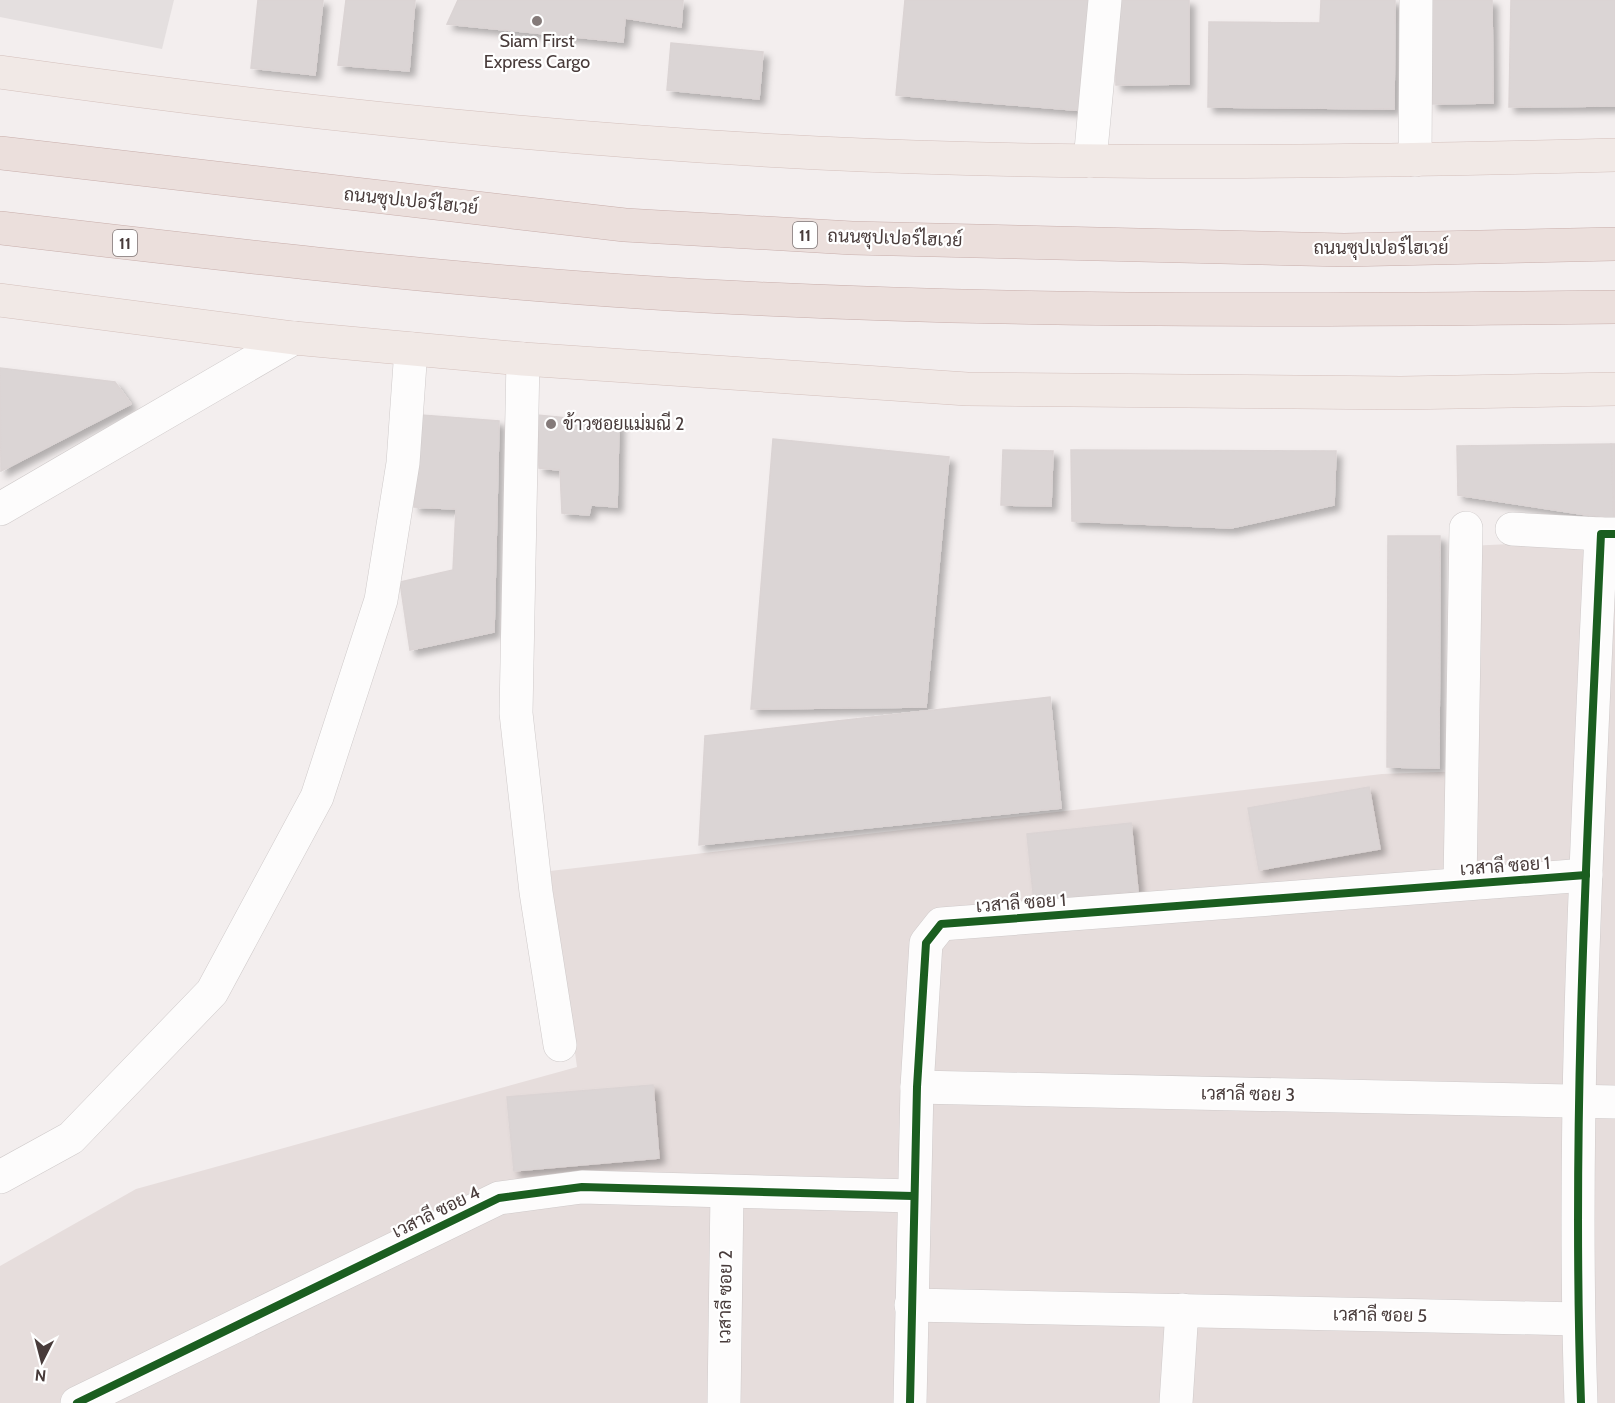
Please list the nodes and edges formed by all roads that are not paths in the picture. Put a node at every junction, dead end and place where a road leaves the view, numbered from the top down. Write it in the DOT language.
graph roads {
  1 [pos="1105,0"];
  2 [pos="1416,0"];
  3 [pos="0,72"];
  4 [pos="0,153"];
  5 [pos="1615,155"];
  6 [pos="1415,160"];
  7 [pos="1090,161"];
  8 [pos="0,228"];
  9 [pos="1615,244"];
  10 [pos="0,300"];
  11 [pos="1615,307"];
  12 [pos="294,338"];
  13 [pos="411,349"];
  14 [pos="523,359"];
  15 [pos="1615,389"];
  16 [pos="0,509"];
  17 [pos="1466,528"];
  18 [pos="1512,529"];
  19 [pos="1608,534"];
  20 [pos="1586,875"];
  21 [pos="1460,884"];
  22 [pos="560,1045"];
  23 [pos="917,1087"];
  24 [pos="1578,1101"];
  25 [pos="1615,1102"];
  26 [pos="0,1177"];
  27 [pos="727,1192"];
  28 [pos="913,1196"];
  29 [pos="911,1305"];
  30 [pos="1182,1310"];
  31 [pos="1578,1319"];
  32 [pos="77,1403"];
  33 [pos="723,1403"];
  34 [pos="910,1403"];
  35 [pos="1176,1403"];
  36 [pos="1581,1403"];
  1 -- 7 [label="street"];
  2 -- 6 [label="street"];
  3 -- 7 [label="main road"];
  4 -- 9 [label="highway, ถนนซุปเปอร์ไฮเวย์ / 11"];
  5 -- 6 [label="main road"];
  6 -- 7 [label="main road"];
  8 -- 11 [label="highway, 11"];
  10 -- 12 [label="main road"];
  12 -- 13 [label="main road"];
  12 -- 16 [label="street"];
  13 -- 14 [label="main road"];
  13 -- 26 [label="street"];
  14 -- 15 [label="main road"];
  14 -- 22 [label="street"];
  17 -- 21 [label="street"];
  18 -- 19 [label="street"];
  19 -- 20 [label="street"];
  20 -- 21 [label="street, เวสาลี ซอย 1"];
  20 -- 24 [label="street"];
  21 -- 23 [label="street, เวสาลี ซอย 1"];
  23 -- 24 [label="street, เวสาลี ซอย 3"];
  23 -- 28 [label="street, เวสาลี ซอย 1"];
  24 -- 25 [label="street, เวสาลี ซอย 3"];
  24 -- 31 [label="street"];
  27 -- 28 [label="street, เวสาลี ซอย 4"];
  27 -- 32 [label="street, เวสาลี ซอย 4"];
  27 -- 33 [label="street, เวสาลี ซอย 2"];
  28 -- 29 [label="street, เวสาลี ซอย 1"];
  29 -- 30 [label="street, เวสาลี ซอย 5"];
  29 -- 34 [label="street, เวสาลี ซอย 1"];
  30 -- 31 [label="street, เวสาลี ซอย 5"];
  30 -- 35 [label="street"];
  31 -- 36 [label="street"];
}
